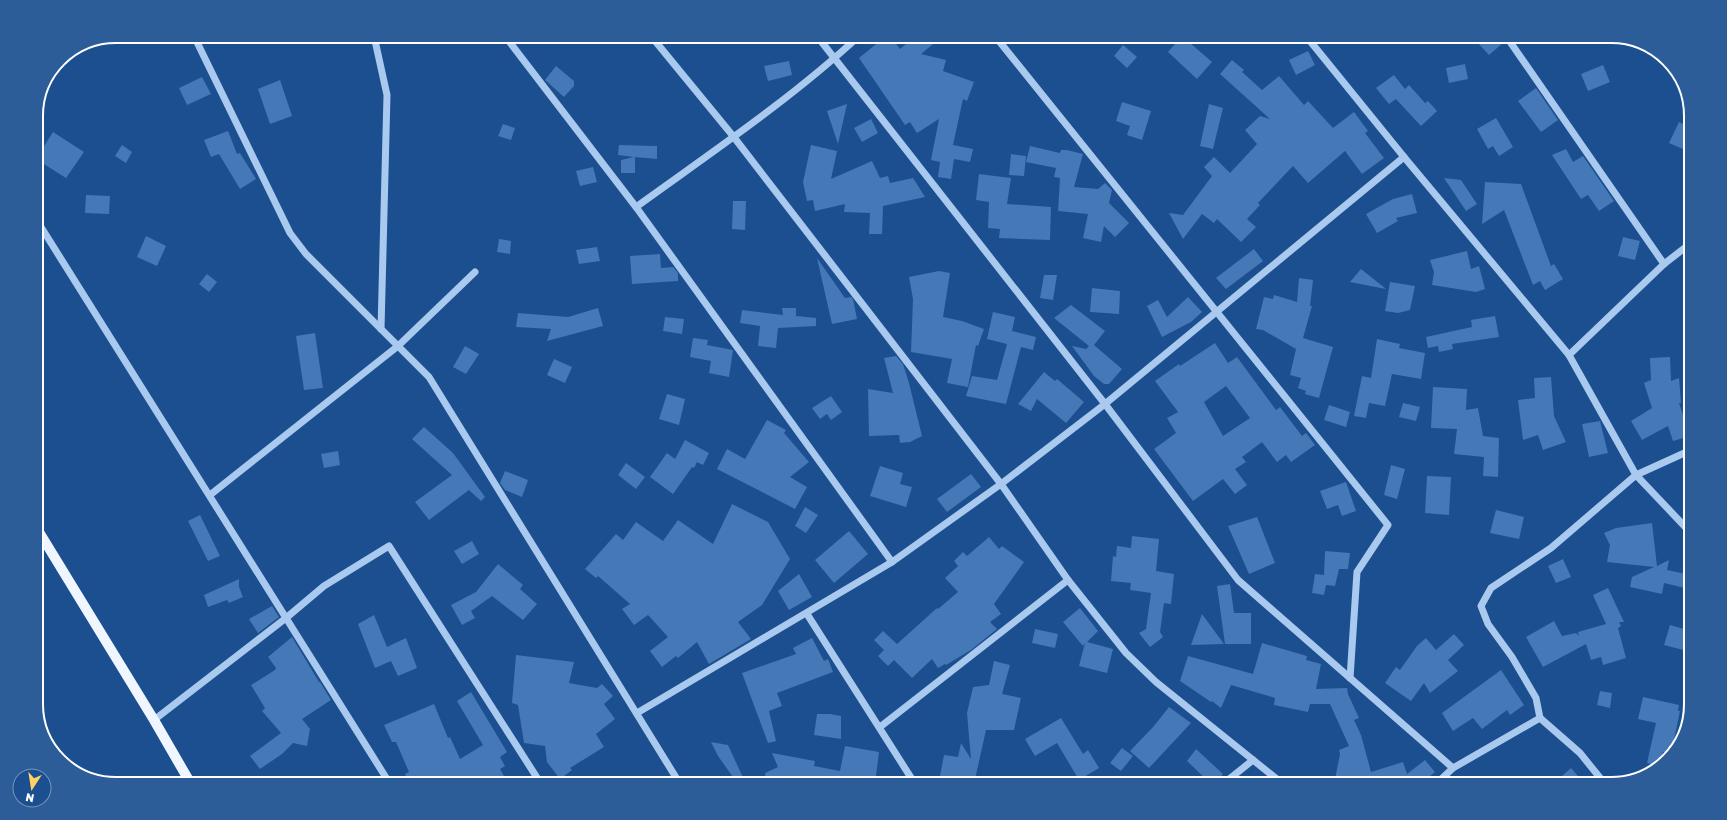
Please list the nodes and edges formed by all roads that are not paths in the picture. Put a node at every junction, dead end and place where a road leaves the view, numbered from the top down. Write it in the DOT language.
graph roads {
  1 [pos="197,43"];
  2 [pos="376,43"];
  3 [pos="509,43"];
  4 [pos="657,43"];
  5 [pos="822,43"];
  6 [pos="852,43"];
  7 [pos="1001,43"];
  8 [pos="1312,43"];
  9 [pos="1511,43"];
  10 [pos="835,59"];
  11 [pos="733,136"];
  12 [pos="1404,158"];
  13 [pos="636,207"];
  14 [pos="43,230"];
  15 [pos="1684,248"];
  16 [pos="1664,264"];
  17 [pos="475,272"];
  18 [pos="1216,312"];
  19 [pos="381,329"];
  20 [pos="398,346"];
  21 [pos="1569,355"];
  22 [pos="1104,404"];
  23 [pos="1684,453"];
  24 [pos="1636,475"];
  25 [pos="1001,484"];
  26 [pos="210,495"];
  27 [pos="1684,526"];
  28 [pos="43,538"];
  29 [pos="892,562"];
  30 [pos="1068,580"];
  31 [pos="807,614"];
  32 [pos="286,618"];
  33 [pos="1350,678"];
  34 [pos="637,713"];
  35 [pos="1540,718"];
  36 [pos="154,720"];
  37 [pos="880,727"];
  38 [pos="1253,760"];
  39 [pos="1453,768"];
  40 [pos="187,777"];
  41 [pos="386,777"];
  42 [pos="537,777"];
  43 [pos="676,777"];
  44 [pos="911,777"];
  45 [pos="1232,777"];
  46 [pos="1274,777"];
  47 [pos="1443,777"];
  48 [pos="1599,777"];
  1 -- 19 [label="street"];
  2 -- 19 [label="street"];
  3 -- 13 [label="street"];
  4 -- 11 [label="street"];
  5 -- 10 [label="street"];
  6 -- 10 [label="street"];
  7 -- 18 [label="street"];
  8 -- 12 [label="street"];
  9 -- 16 [label="street"];
  10 -- 11 [label="street"];
  10 -- 22 [label="street"];
  11 -- 13 [label="street"];
  11 -- 25 [label="street"];
  12 -- 18 [label="street"];
  12 -- 21 [label="street"];
  13 -- 29 [label="street"];
  14 -- 26 [label="street"];
  15 -- 16 [label="street"];
  16 -- 21 [label="street"];
  17 -- 20 [label="street"];
  18 -- 22 [label="street"];
  18 -- 33 [label="street"];
  19 -- 20 [label="street"];
  20 -- 26 [label="street"];
  20 -- 34 [label="street"];
  21 -- 24 [label="street"];
  22 -- 25 [label="street"];
  22 -- 33 [label="street"];
  23 -- 24 [label="street"];
  24 -- 27 [label="street"];
  24 -- 35 [label="street"];
  25 -- 29 [label="street"];
  25 -- 30 [label="street"];
  26 -- 32 [label="street"];
  28 -- 36 [label="main road"];
  29 -- 31 [label="street"];
  30 -- 37 [label="street"];
  30 -- 38 [label="street"];
  31 -- 34 [label="street"];
  31 -- 37 [label="street"];
  32 -- 36 [label="street"];
  32 -- 41 [label="street"];
  32 -- 42 [label="street"];
  33 -- 39 [label="street"];
  34 -- 43 [label="street"];
  35 -- 39 [label="street"];
  35 -- 48 [label="street"];
  36 -- 40 [label="main road"];
  37 -- 44 [label="street"];
  38 -- 45 [label="street"];
  38 -- 46 [label="street"];
  39 -- 47 [label="street"];
}
